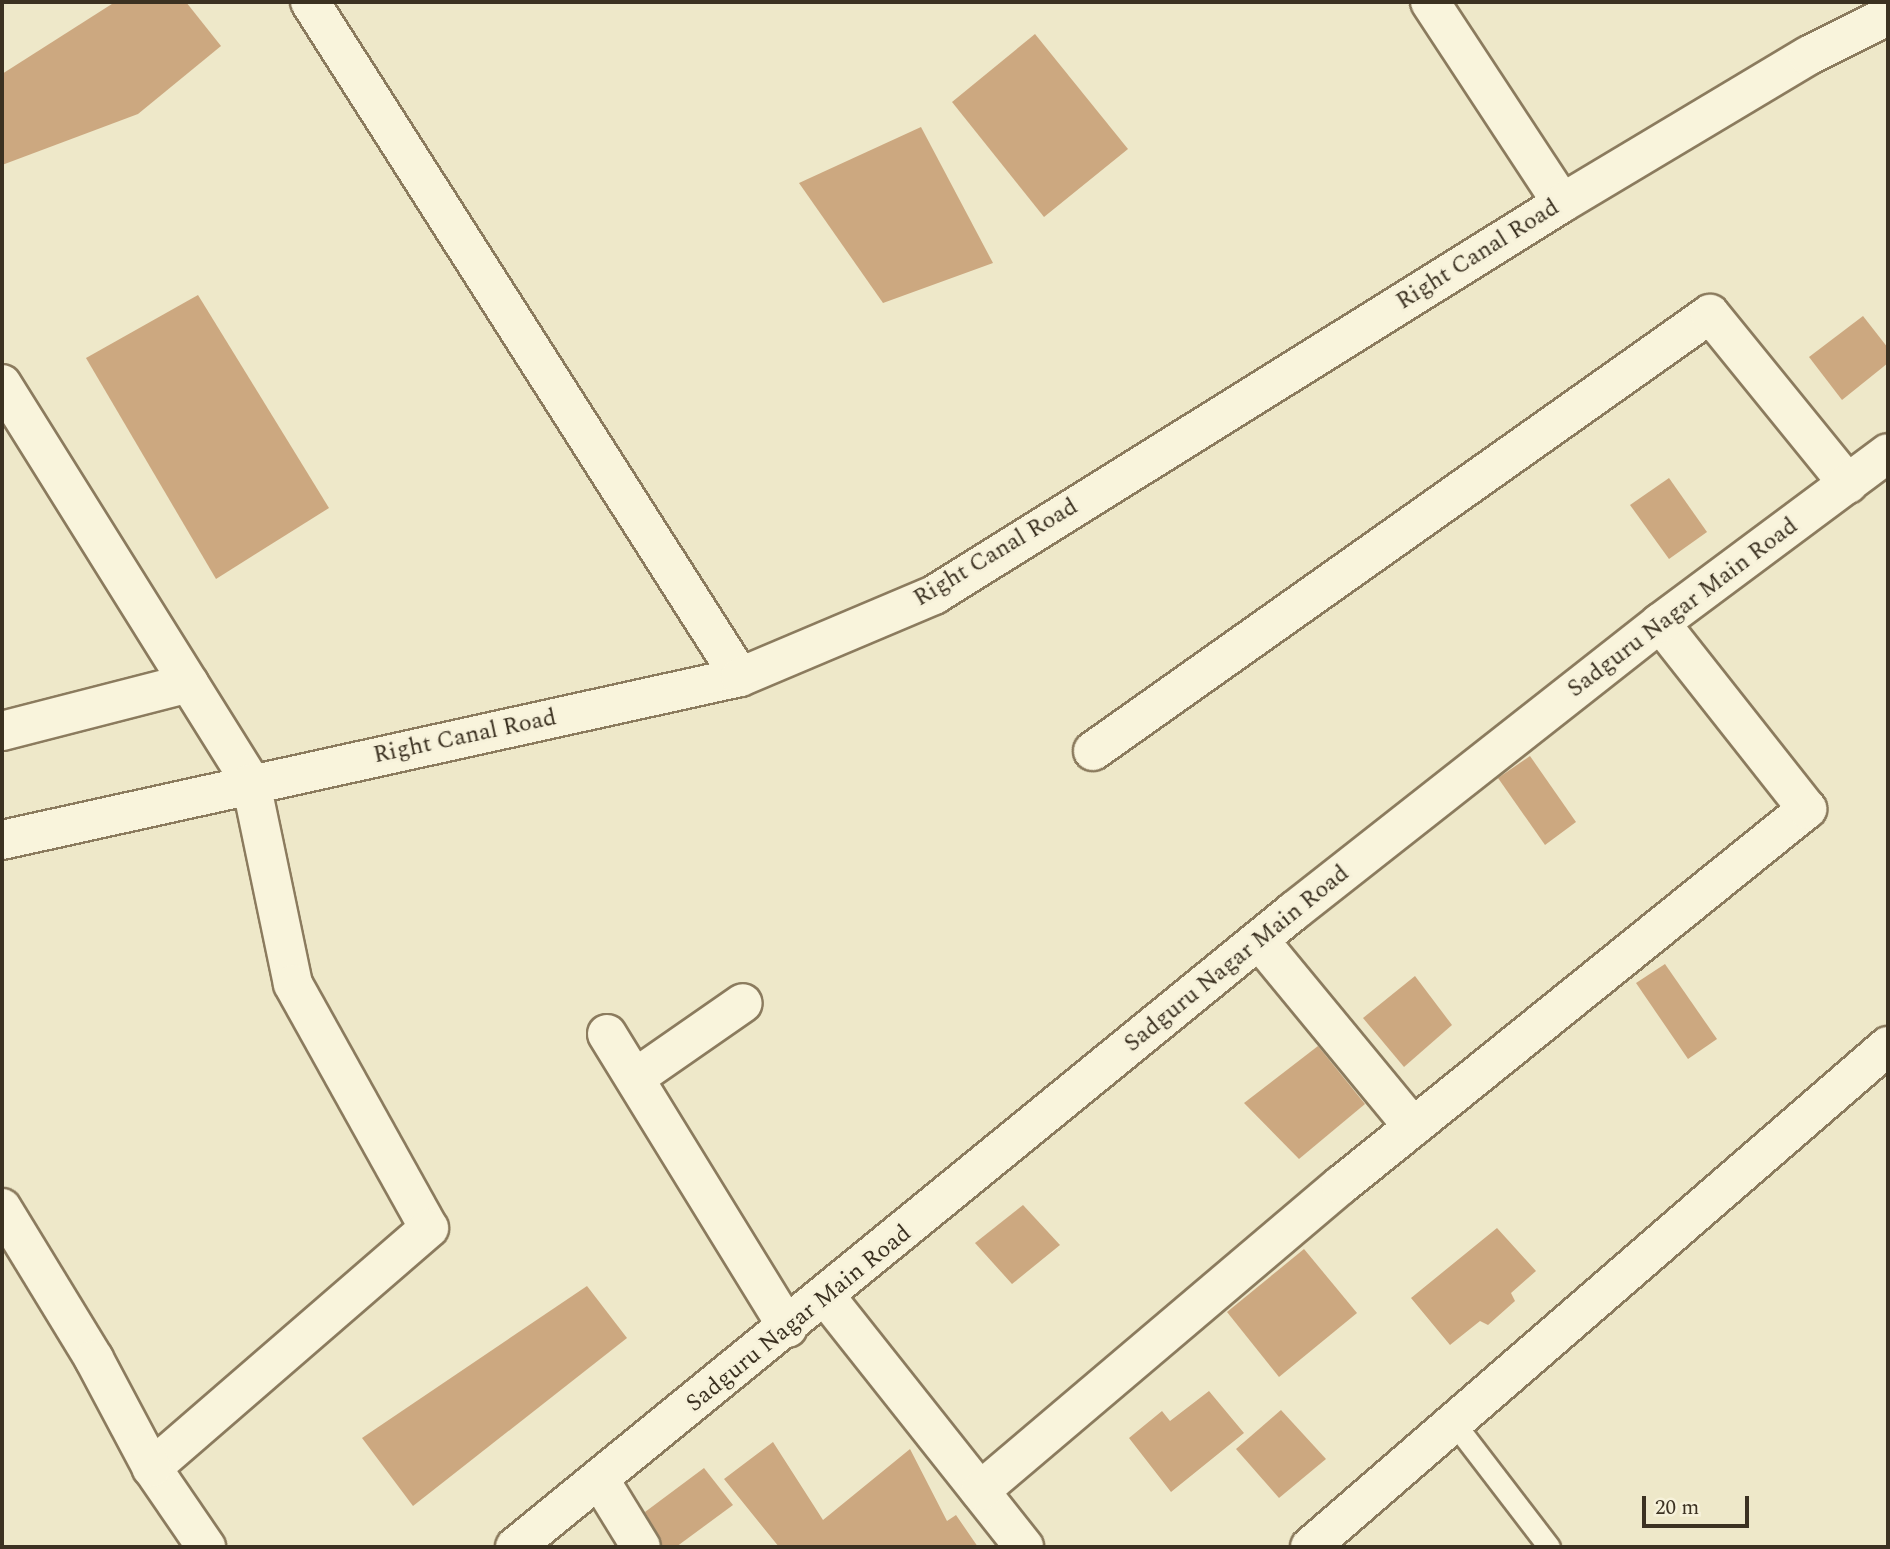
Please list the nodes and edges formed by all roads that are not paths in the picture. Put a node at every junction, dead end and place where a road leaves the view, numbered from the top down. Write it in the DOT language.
graph roads {
  1 [pos="310,2"];
  2 [pos="1430,2"];
  3 [pos="1888,16"];
  4 [pos="1562,202"];
  5 [pos="2,384"];
  6 [pos="1888,453"];
  7 [pos="1848,484"];
  8 [pos="1660,623"];
  9 [pos="740,677"];
  10 [pos="189,683"];
  11 [pos="2,731"];
  12 [pos="1093,751"];
  13 [pos="251,783"];
  14 [pos="2,840"];
  15 [pos="1259,940"];
  16 [pos="743,1003"];
  17 [pos="607,1034"];
  18 [pos="1888,1046"];
  19 [pos="635,1078"];
  20 [pos="1413,1127"];
  21 [pos="2,1208"];
  22 [pos="826,1297"];
  23 [pos="789,1328"];
  24 [pos="1454,1423"];
  25 [pos="152,1468"];
  26 [pos="601,1482"];
  27 [pos="980,1491"];
  28 [pos="206,1547"];
  29 [pos="515,1547"];
  30 [pos="641,1547"];
  31 [pos="1024,1547"];
  32 [pos="1310,1547"];
  33 [pos="1549,1547"];
  1 -- 9 [label="street"];
  2 -- 4 [label="street"];
  3 -- 4 [label="street, Right Canal Road"];
  4 -- 9 [label="street, Right Canal Road"];
  5 -- 10 [label="street"];
  6 -- 7 [label="street, Sadguru Nagar Main Road"];
  7 -- 8 [label="street, Sadguru Nagar Main Road"];
  7 -- 12 [label="street"];
  8 -- 15 [label="street, Sadguru Nagar Main Road"];
  8 -- 20 [label="street"];
  9 -- 13 [label="street, Right Canal Road"];
  10 -- 11 [label="street"];
  10 -- 13 [label="street"];
  13 -- 14 [label="street, Right Canal Road"];
  13 -- 25 [label="street"];
  15 -- 20 [label="street"];
  15 -- 22 [label="street, Sadguru Nagar Main Road"];
  16 -- 19 [label="street"];
  17 -- 19 [label="street"];
  18 -- 24 [label="street"];
  19 -- 23 [label="street"];
  20 -- 27 [label="street"];
  21 -- 25 [label="street"];
  22 -- 23 [label="street, Sadguru Nagar Main Road"];
  22 -- 27 [label="street"];
  23 -- 26 [label="street, Sadguru Nagar Main Road"];
  24 -- 32 [label="street"];
  24 -- 33 [label="lane"];
  25 -- 28 [label="street"];
  26 -- 29 [label="street, Sadguru Nagar Main Road"];
  26 -- 30 [label="street"];
  27 -- 31 [label="street"];
}
